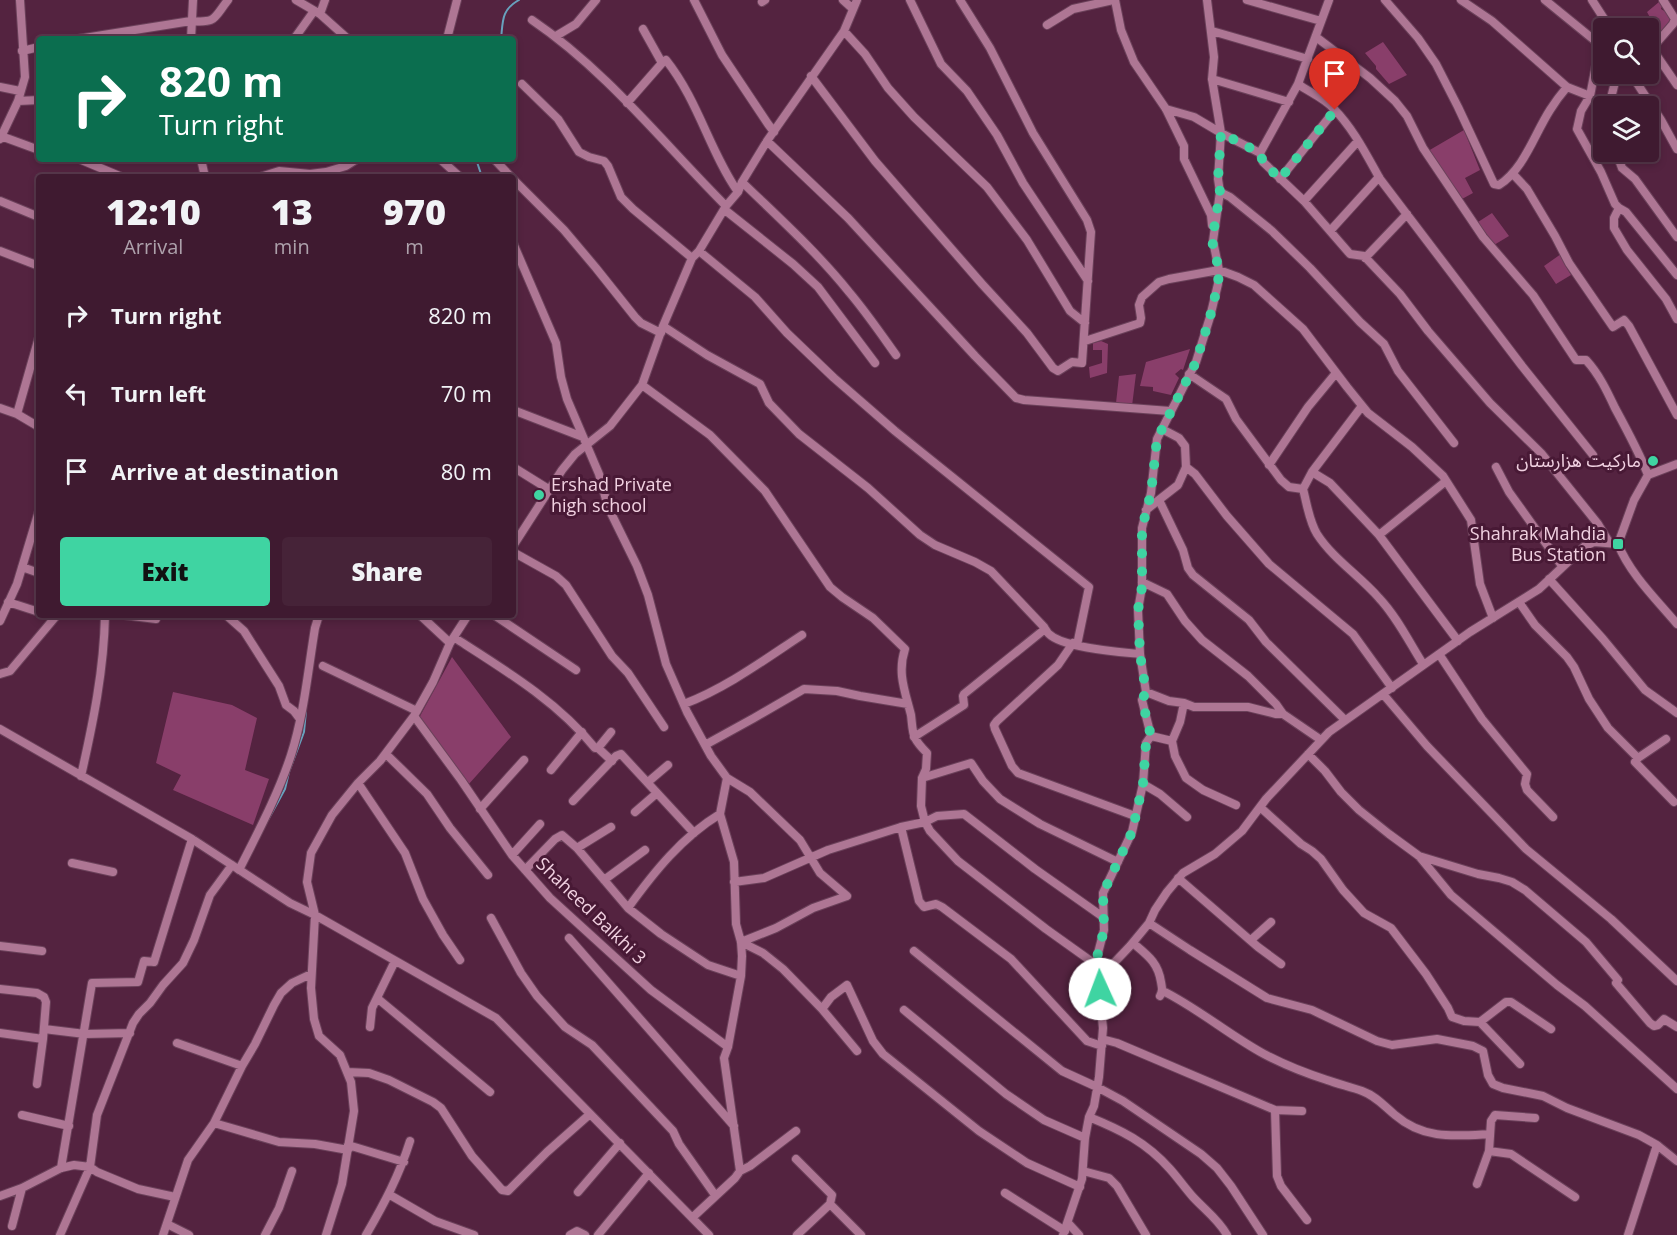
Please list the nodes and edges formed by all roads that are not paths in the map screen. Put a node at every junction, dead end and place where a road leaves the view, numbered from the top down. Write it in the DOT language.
graph roads {
  1 [pos="20,0"];
  2 [pos="193,0"];
  3 [pos="228,0"];
  4 [pos="296,0"];
  5 [pos="325,0"];
  6 [pos="457,0"];
  7 [pos="597,0"];
  8 [pos="694,0"];
  9 [pos="843,0"];
  10 [pos="856,0"];
  11 [pos="910,0"];
  12 [pos="960,0"];
  13 [pos="1114,0"];
  14 [pos="1207,0"];
  15 [pos="1247,0"];
  16 [pos="1329,0"];
  17 [pos="1385,0"];
  18 [pos="1461,0"];
  19 [pos="1545,0"];
  20 [pos="1592,0"];
  21 [pos="1663,0"];
  22 [pos="853,9"];
  23 [pos="317,13"];
  24 [pos="1604,18"];
  25 [pos="532,20"];
  26 [pos="191,21"];
  27 [pos="1321,21"];
  28 [pos="1047,25"];
  29 [pos="643,29"];
  30 [pos="1212,31"];
  31 [pos="844,32"];
  32 [pos="97,36"];
  33 [pos="191,36"];
  34 [pos="297,36"];
  35 [pos="344,36"];
  36 [pos="448,36"];
  37 [pos="556,36"];
  38 [pos="1316,37"];
  39 [pos="1593,40"];
  40 [pos="36,48"];
  41 [pos="22,51"];
  42 [pos="1308,59"];
  43 [pos="662,63"];
  44 [pos="812,76"];
  45 [pos="1212,79"];
  46 [pos="1593,81"];
  47 [pos="522,84"];
  48 [pos="1298,84"];
  49 [pos="1638,84"];
  50 [pos="1677,85"];
  51 [pos="0,87"];
  52 [pos="1567,87"];
  53 [pos="20,91"];
  54 [pos="1590,96"];
  55 [pos="36,100"];
  56 [pos="18,101"];
  57 [pos="1289,102"];
  58 [pos="627,104"];
  59 [pos="1166,109"];
  60 [pos="1335,110"];
  61 [pos="774,132"];
  62 [pos="1221,133"];
  63 [pos="0,138"];
  64 [pos="767,141"];
  65 [pos="1358,141"];
  66 [pos="36,149"];
  67 [pos="1677,149"];
  68 [pos="1260,153"];
  69 [pos="86,162"];
  70 [pos="352,162"];
  71 [pos="443,162"];
  72 [pos="497,162"];
  73 [pos="1620,162"];
  74 [pos="115,174"];
  75 [pos="280,174"];
  76 [pos="310,174"];
  77 [pos="310,174"];
  78 [pos="457,174"];
  79 [pos="508,174"];
  80 [pos="1513,174"];
  81 [pos="1379,177"];
  82 [pos="1280,179"];
  83 [pos="516,182"];
  84 [pos="742,182"];
  85 [pos="738,192"];
  86 [pos="1220,192"];
  87 [pos="0,201"];
  88 [pos="1304,201"];
  89 [pos="726,208"];
  90 [pos="1618,208"];
  91 [pos="1407,214"];
  92 [pos="36,216"];
  93 [pos="1330,231"];
  94 [pos="1677,237"];
  95 [pos="1212,241"];
  96 [pos="516,250"];
  97 [pos="699,250"];
  98 [pos="0,251"];
  99 [pos="692,258"];
  100 [pos="1365,258"];
  101 [pos="36,265"];
  102 [pos="1219,270"];
  103 [pos="1677,275"];
  104 [pos="1088,281"];
  105 [pos="1677,319"];
  106 [pos="1085,323"];
  107 [pos="662,330"];
  108 [pos="1085,341"];
  109 [pos="36,348"];
  110 [pos="896,355"];
  111 [pos="875,363"];
  112 [pos="1336,373"];
  113 [pos="1190,374"];
  114 [pos="642,385"];
  115 [pos="1362,406"];
  116 [pos="0,408"];
  117 [pos="516,411"];
  118 [pos="1170,411"];
  119 [pos="17,414"];
  120 [pos="1677,415"];
  121 [pos="36,425"];
  122 [pos="1162,429"];
  123 [pos="584,441"];
  124 [pos="1454,443"];
  125 [pos="1593,455"];
  126 [pos="1677,464"];
  127 [pos="1269,465"];
  128 [pos="1186,467"];
  129 [pos="1496,467"];
  130 [pos="516,469"];
  131 [pos="1312,472"];
  132 [pos="1648,475"];
  133 [pos="1446,481"];
  134 [pos="1303,489"];
  135 [pos="550,490"];
  136 [pos="1159,500"];
  137 [pos="1146,510"];
  138 [pos="36,532"];
  139 [pos="1379,535"];
  140 [pos="516,541"];
  141 [pos="1609,542"];
  142 [pos="1618,544"];
  143 [pos="516,554"];
  144 [pos="1562,566"];
  145 [pos="22,567"];
  146 [pos="36,572"];
  147 [pos="1549,579"];
  148 [pos="1142,582"];
  149 [pos="8,602"];
  150 [pos="1519,602"];
  151 [pos="36,611"];
  152 [pos="51,618"];
  153 [pos="105,618"];
  154 [pos="148,618"];
  155 [pos="229,618"];
  156 [pos="318,618"];
  157 [pos="424,618"];
  158 [pos="466,618"];
  159 [pos="498,618"];
  160 [pos="1493,618"];
  161 [pos="156,619"];
  162 [pos="0,621"];
  163 [pos="1677,624"];
  164 [pos="1045,629"];
  165 [pos="802,635"];
  166 [pos="1458,640"];
  167 [pos="452,641"];
  168 [pos="1075,644"];
  169 [pos="1140,654"];
  170 [pos="1438,654"];
  171 [pos="1423,664"];
  172 [pos="323,666"];
  173 [pos="576,670"];
  174 [pos="0,674"];
  175 [pos="1392,688"];
  176 [pos="1146,692"];
  177 [pos="1383,694"];
  178 [pos="1184,703"];
  179 [pos="684,704"];
  180 [pos="908,704"];
  181 [pos="1677,713"];
  182 [pos="416,714"];
  183 [pos="1282,714"];
  184 [pos="300,718"];
  185 [pos="1345,720"];
  186 [pos="664,727"];
  187 [pos="0,729"];
  188 [pos="582,732"];
  189 [pos="611,732"];
  190 [pos="1151,736"];
  191 [pos="914,737"];
  192 [pos="1666,739"];
  193 [pos="1321,740"];
  194 [pos="1172,741"];
  195 [pos="705,745"];
  196 [pos="598,748"];
  197 [pos="386,754"];
  198 [pos="1308,754"];
  199 [pos="1638,758"];
  200 [pos="524,760"];
  201 [pos="612,761"];
  202 [pos="668,765"];
  203 [pos="551,770"];
  204 [pos="81,776"];
  205 [pos="727,778"];
  206 [pos="922,778"];
  207 [pos="358,783"];
  208 [pos="648,783"];
  209 [pos="1143,784"];
  210 [pos="657,793"];
  211 [pos="573,801"];
  212 [pos="1674,802"];
  213 [pos="1236,804"];
  214 [pos="1260,807"];
  215 [pos="480,809"];
  216 [pos="635,812"];
  217 [pos="720,814"];
  218 [pos="1135,816"];
  219 [pos="1187,817"];
  220 [pos="1553,817"];
  221 [pos="925,822"];
  222 [pos="540,824"];
  223 [pos="611,827"];
  224 [pos="901,827"];
  225 [pos="694,833"];
  226 [pos="192,839"];
  227 [pos="577,848"];
  228 [pos="645,850"];
  229 [pos="512,855"];
  230 [pos="1419,856"];
  231 [pos="810,858"];
  232 [pos="1118,862"];
  233 [pos="72,863"];
  234 [pos="236,867"];
  235 [pos="525,870"];
  236 [pos="114,872"];
  237 [pos="488,875"];
  238 [pos="1178,878"];
  239 [pos="604,880"];
  240 [pos="734,882"];
  241 [pos="628,908"];
  242 [pos="315,915"];
  243 [pos="1103,917"];
  244 [pos="491,918"];
  245 [pos="1271,922"];
  246 [pos="1149,923"];
  247 [pos="569,938"];
  248 [pos="1251,940"];
  249 [pos="741,942"];
  250 [pos="1133,943"];
  251 [pos="0,946"];
  252 [pos="42,951"];
  253 [pos="914,951"];
  254 [pos="460,960"];
  255 [pos="395,961"];
  256 [pos="1281,964"];
  257 [pos="1102,969"];
  258 [pos="311,974"];
  259 [pos="741,976"];
  260 [pos="1677,981"];
  261 [pos="0,989"];
  262 [pos="377,998"];
  263 [pos="822,1009"];
  264 [pos="904,1010"];
  265 [pos="1480,1022"];
  266 [pos="370,1027"];
  267 [pos="1677,1027"];
  268 [pos="44,1029"];
  269 [pos="1551,1029"];
  270 [pos="130,1032"];
  271 [pos="0,1033"];
  272 [pos="84,1034"];
  273 [pos="43,1039"];
  274 [pos="177,1043"];
  275 [pos="1102,1043"];
  276 [pos="728,1047"];
  277 [pos="857,1051"];
  278 [pos="1520,1064"];
  279 [pos="242,1066"];
  280 [pos="347,1072"];
  281 [pos="37,1084"];
  282 [pos="1097,1087"];
  283 [pos="1677,1089"];
  284 [pos="490,1092"];
  285 [pos="1275,1110"];
  286 [pos="1302,1112"];
  287 [pos="590,1114"];
  288 [pos="22,1115"];
  289 [pos="1089,1117"];
  290 [pos="1535,1118"];
  291 [pos="214,1124"];
  292 [pos="69,1126"];
  293 [pos="735,1127"];
  294 [pos="796,1131"];
  295 [pos="1490,1134"];
  296 [pos="1085,1138"];
  297 [pos="410,1142"];
  298 [pos="620,1143"];
  299 [pos="1657,1145"];
  300 [pos="348,1147"];
  301 [pos="1488,1151"];
  302 [pos="796,1159"];
  303 [pos="1677,1161"];
  304 [pos="404,1162"];
  305 [pos="90,1167"];
  306 [pos="61,1168"];
  307 [pos="292,1171"];
  308 [pos="740,1171"];
  309 [pos="1083,1171"];
  310 [pos="649,1173"];
  311 [pos="1477,1184"];
  312 [pos="1080,1187"];
  313 [pos="22,1188"];
  314 [pos="578,1192"];
  315 [pos="1005,1193"];
  316 [pos="390,1195"];
  317 [pos="0,1196"];
  318 [pos="715,1196"];
  319 [pos="175,1197"];
  320 [pos="1575,1197"];
  321 [pos="830,1204"];
  322 [pos="693,1217"];
  323 [pos="1307,1220"];
  324 [pos="167,1224"];
  325 [pos="12,1226"];
  326 [pos="1065,1230"];
  327 [pos="60,1235"];
  328 [pos="163,1235"];
  329 [pos="189,1235"];
  330 [pos="265,1235"];
  331 [pos="326,1235"];
  332 [pos="366,1235"];
  333 [pos="474,1235"];
  334 [pos="570,1235"];
  335 [pos="585,1235"];
  336 [pos="598,1235"];
  337 [pos="709,1235"];
  338 [pos="797,1235"];
  339 [pos="861,1235"];
  340 [pos="1079,1235"];
  341 [pos="1146,1235"];
  342 [pos="1227,1235"];
  343 [pos="1263,1235"];
  344 [pos="1628,1235"];
  1 -- 41 [label="street"];
  2 -- 26 [label="street"];
  3 -- 26 [label="street"];
  4 -- 23 [label="street"];
  5 -- 23 [label="street"];
  6 -- 36 [label="street"];
  7 -- 37 [label="street"];
  8 -- 61 [label="street"];
  9 -- 22 [label="street"];
  10 -- 22 [label="street"];
  11 -- 104 [label="street"];
  12 -- 104 [label="street"];
  13 -- 28 [label="street"];
  13 -- 59 [label="street"];
  14 -- 30 [label="street"];
  15 -- 27 [label="street"];
  16 -- 27 [label="street"];
  17 -- 80 [label="street"];
  18 -- 52 [label="street"];
  19 -- 39 [label="street"];
  20 -- 24 [label="street"];
  21 -- 50 [label="street"];
  22 -- 31 [label="street"];
  23 -- 34 [label="street"];
  23 -- 35 [label="street"];
  25 -- 37 [label="street"];
  26 -- 32 [label="street"];
  26 -- 33 [label="street"];
  27 -- 38 [label="street"];
  29 -- 43 [label="street"];
  30 -- 42 [label="street"];
  30 -- 45 [label="street"];
  31 -- 44 [label="street"];
  31 -- 106 [label="street"];
  37 -- 58 [label="street"];
  38 -- 42 [label="street"];
  38 -- 132 [label="street"];
  40 -- 41 [label="street"];
  41 -- 53 [label="street"];
  42 -- 48 [label="street"];
  43 -- 58 [label="street"];
  43 -- 85 [label="street"];
  44 -- 61 [label="street"];
  44 -- 108 [label="street"];
  45 -- 57 [label="street"];
  45 -- 62 [label="street"];
  46 -- 54 [label="street"];
  47 -- 99 [label="street"];
  48 -- 57 [label="street"];
  48 -- 60 [label="street"];
  49 -- 67 [label="street"];
  51 -- 53 [label="street"];
  52 -- 54 [label="street"];
  52 -- 80 [label="street"];
  53 -- 56 [label="street"];
  54 -- 90 [label="street"];
  55 -- 56 [label="street"];
  56 -- 63 [label="street"];
  57 -- 68 [label="street"];
  58 -- 89 [label="street"];
  59 -- 62 [label="street"];
  59 -- 95 [label="street"];
  60 -- 65 [label="street"];
  60 -- 82 [label="street"];
  61 -- 64 [label="street"];
  62 -- 68 [label="street"];
  62 -- 86 [label="street"];
  63 -- 66 [label="street"];
  64 -- 84 [label="street"];
  64 -- 118 [label="street"];
  65 -- 81 [label="street"];
  65 -- 88 [label="street"];
  68 -- 82 [label="street"];
  69 -- 74 [label="street"];
  70 -- 77 [label="street"];
  71 -- 78 [label="street"];
  72 -- 79 [label="street"];
  73 -- 94 [label="street"];
  75 -- 76 [label="street"];
  80 -- 120 [label="street"];
  81 -- 91 [label="street"];
  81 -- 93 [label="street"];
  82 -- 88 [label="street"];
  83 -- 107 [label="street"];
  84 -- 85 [label="street"];
  84 -- 110 [label="street"];
  85 -- 89 [label="street"];
  86 -- 95 [label="street"];
  86 -- 124 [label="street"];
  87 -- 92 [label="street"];
  88 -- 93 [label="street"];
  89 -- 97 [label="street"];
  89 -- 111 [label="street"];
  90 -- 103 [label="street"];
  90 -- 105 [label="street"];
  91 -- 100 [label="street"];
  91 -- 125 [label="street"];
  93 -- 100 [label="street"];
  95 -- 102 [label="street"];
  96 -- 123 [label="street"];
  97 -- 99 [label="street"];
  97 -- 168 [label="street"];
  98 -- 101 [label="street"];
  99 -- 107 [label="street"];
  100 -- 141 [label="street"];
  102 -- 108 [label="street"];
  102 -- 112 [label="street"];
  102 -- 113 [label="street"];
  104 -- 106 [label="street"];
  106 -- 108 [label="street"];
  107 -- 114 [label="street"];
  107 -- 164 [label="street"];
  109 -- 119 [label="street"];
  112 -- 115 [label="street"];
  112 -- 127 [label="street"];
  113 -- 118 [label="street"];
  113 -- 127 [label="street"];
  114 -- 123 [label="street"];
  114 -- 180 [label="street"];
  115 -- 131 [label="street"];
  115 -- 133 [label="street"];
  116 -- 119 [label="street"];
  117 -- 123 [label="street"];
  118 -- 122 [label="street"];
  119 -- 121 [label="street"];
  122 -- 128 [label="street"];
  122 -- 137 [label="street"];
  123 -- 135 [label="street"];
  123 -- 179 [label="street"];
  126 -- 132 [label="street"];
  127 -- 134 [label="street"];
  128 -- 136 [label="street"];
  128 -- 175 [label="street"];
  129 -- 144 [label="street"];
  130 -- 135 [label="street"];
  131 -- 134 [label="street"];
  131 -- 139 [label="street"];
  132 -- 142 [label="street"];
  133 -- 139 [label="street"];
  133 -- 160 [label="street"];
  134 -- 171 [label="street"];
  135 -- 140 [label="street"];
  136 -- 137 [label="street"];
  136 -- 185 [label="street"];
  137 -- 148 [label="street"];
  138 -- 145 [label="street"];
  139 -- 166 [label="street"];
  141 -- 142 [label="street"];
  141 -- 144 [label="street"];
  142 -- 163 [label="street"];
  143 -- 186 [label="street"];
  144 -- 147 [label="street"];
  145 -- 146 [label="street"];
  145 -- 149 [label="street"];
  147 -- 150 [label="street"];
  147 -- 181 [label="street"];
  148 -- 169 [label="street"];
  148 -- 183 [label="street"];
  149 -- 151 [label="street"];
  149 -- 162 [label="street"];
  150 -- 160 [label="street"];
  150 -- 199 [label="street"];
  152 -- 174 [label="street"];
  153 -- 204 [label="street"];
  154 -- 161 [label="street"];
  155 -- 184 [label="street"];
  156 -- 184 [label="street"];
  157 -- 167 [label="street"];
  158 -- 167 [label="street"];
  159 -- 173 [label="street"];
  160 -- 166 [label="street"];
  164 -- 168 [label="street"];
  164 -- 191 [label="street"];
  165 -- 179 [label="street"];
  166 -- 170 [label="street"];
  167 -- 182 [label="street"];
  167 -- 188 [label="street"];
  168 -- 169 [label="street"];
  168 -- 218 [label="street"];
  169 -- 176 [label="street"];
  170 -- 171 [label="street"];
  170 -- 220 [label="street"];
  171 -- 175 [label="street"];
  172 -- 182 [label="street"];
  175 -- 177 [label="street"];
  176 -- 178 [label="street"];
  176 -- 190 [label="street"];
  177 -- 185 [label="street"];
  177 -- 260 [label="street"];
  178 -- 183 [label="street"];
  178 -- 194 [label="street"];
  179 -- 195 [label="street"];
  180 -- 191 [label="street"];
  180 -- 195 [label="street"];
  182 -- 197 [label="street"];
  182 -- 215 [label="street, Shaheed Balkhi 3"];
  183 -- 193 [label="street"];
  184 -- 234 [label="street"];
  185 -- 193 [label="street"];
  187 -- 204 [label="street"];
  188 -- 196 [label="street"];
  188 -- 203 [label="street"];
  189 -- 196 [label="street"];
  190 -- 194 [label="street"];
  190 -- 209 [label="street"];
  191 -- 206 [label="street"];
  192 -- 199 [label="street"];
  193 -- 198 [label="street"];
  194 -- 213 [label="street"];
  195 -- 205 [label="street"];
  196 -- 201 [label="street"];
  197 -- 207 [label="street"];
  197 -- 237 [label="street"];
  198 -- 214 [label="street"];
  198 -- 230 [label="street"];
  199 -- 212 [label="street"];
  200 -- 215 [label="street"];
  201 -- 208 [label="street"];
  201 -- 211 [label="street"];
  202 -- 208 [label="street"];
  204 -- 226 [label="street"];
  205 -- 217 [label="street"];
  205 -- 231 [label="street"];
  206 -- 221 [label="street"];
  206 -- 232 [label="street"];
  207 -- 242 [label="street"];
  207 -- 254 [label="street"];
  208 -- 210 [label="street"];
  209 -- 218 [label="street"];
  209 -- 219 [label="street"];
  210 -- 216 [label="street"];
  210 -- 225 [label="street"];
  214 -- 238 [label="street"];
  214 -- 265 [label="street"];
  215 -- 229 [label="street, Shaheed Balkhi 3"];
  217 -- 225 [label="street"];
  217 -- 240 [label="street"];
  218 -- 232 [label="street"];
  221 -- 224 [label="street"];
  221 -- 243 [label="street"];
  221 -- 257 [label="street"];
  222 -- 229 [label="street"];
  223 -- 227 [label="street"];
  224 -- 231 [label="street"];
  224 -- 275 [label="street"];
  225 -- 241 [label="street"];
  226 -- 234 [label="street"];
  226 -- 272 [label="street"];
  227 -- 235 [label="street"];
  227 -- 239 [label="street"];
  228 -- 239 [label="street"];
  229 -- 235 [label="street, Shaheed Balkhi 3"];
  230 -- 267 [label="street"];
  230 -- 283 [label="street"];
  231 -- 240 [label="street"];
  231 -- 249 [label="street"];
  232 -- 243 [label="street"];
  233 -- 236 [label="street"];
  234 -- 242 [label="street"];
  234 -- 270 [label="street"];
  235 -- 276 [label="street, Shaheed Balkhi 3"];
  238 -- 246 [label="street"];
  238 -- 248 [label="street"];
  239 -- 241 [label="street"];
  240 -- 249 [label="street"];
  241 -- 259 [label="street"];
  242 -- 255 [label="street"];
  242 -- 258 [label="street"];
  243 -- 257 [label="street"];
  244 -- 318 [label="street"];
  245 -- 248 [label="street"];
  246 -- 250 [label="street"];
  246 -- 299 [label="street"];
  247 -- 293 [label="street"];
  248 -- 256 [label="street"];
  249 -- 259 [label="street"];
  249 -- 263 [label="street"];
  250 -- 257 [label="street"];
  250 -- 295 [label="street"];
  251 -- 252 [label="street"];
  253 -- 282 [label="street"];
  255 -- 262 [label="street"];
  255 -- 287 [label="street"];
  257 -- 275 [label="street"];
  258 -- 279 [label="street"];
  258 -- 280 [label="street"];
  259 -- 276 [label="street"];
  261 -- 268 [label="street"];
  262 -- 266 [label="street"];
  262 -- 284 [label="street"];
  263 -- 277 [label="street"];
  263 -- 312 [label="street"];
  264 -- 296 [label="street"];
  265 -- 269 [label="street"];
  265 -- 278 [label="street"];
  268 -- 272 [label="street"];
  268 -- 273 [label="street"];
  270 -- 272 [label="street"];
  270 -- 305 [label="street"];
  271 -- 273 [label="street"];
  272 -- 292 [label="street"];
  273 -- 281 [label="street"];
  274 -- 279 [label="street"];
  275 -- 282 [label="street"];
  275 -- 285 [label="street"];
  276 -- 293 [label="street"];
  279 -- 291 [label="street"];
  280 -- 287 [label="street"];
  280 -- 300 [label="street"];
  282 -- 289 [label="street"];
  282 -- 343 [label="street"];
  285 -- 286 [label="street"];
  285 -- 323 [label="street"];
  287 -- 298 [label="street"];
  288 -- 292 [label="street"];
  289 -- 296 [label="street"];
  289 -- 342 [label="street"];
  290 -- 295 [label="street"];
  291 -- 300 [label="street"];
  291 -- 319 [label="street"];
  292 -- 306 [label="street"];
  293 -- 308 [label="street"];
  294 -- 308 [label="street"];
  295 -- 301 [label="street"];
  296 -- 309 [label="street"];
  297 -- 304 [label="street"];
  298 -- 310 [label="street"];
  298 -- 314 [label="street"];
  299 -- 303 [label="street"];
  299 -- 344 [label="street"];
  300 -- 304 [label="street"];
  300 -- 331 [label="street"];
  301 -- 311 [label="street"];
  301 -- 320 [label="street"];
  302 -- 321 [label="street"];
  304 -- 316 [label="street"];
  305 -- 306 [label="street"];
  305 -- 319 [label="street"];
  305 -- 327 [label="street"];
  306 -- 313 [label="street"];
  307 -- 330 [label="street"];
  308 -- 318 [label="street"];
  309 -- 312 [label="street"];
  309 -- 341 [label="street"];
  310 -- 322 [label="street"];
  310 -- 336 [label="street"];
  312 -- 326 [label="street"];
  313 -- 317 [label="street"];
  313 -- 325 [label="street"];
  315 -- 326 [label="street"];
  316 -- 332 [label="street"];
  316 -- 333 [label="street"];
  318 -- 322 [label="street"];
  319 -- 324 [label="street"];
  321 -- 338 [label="street"];
  321 -- 339 [label="street"];
  322 -- 337 [label="street"];
  324 -- 328 [label="street"];
  324 -- 329 [label="street"];
  326 -- 340 [label="street"];
  334 -- 335 [label="street"];
}
